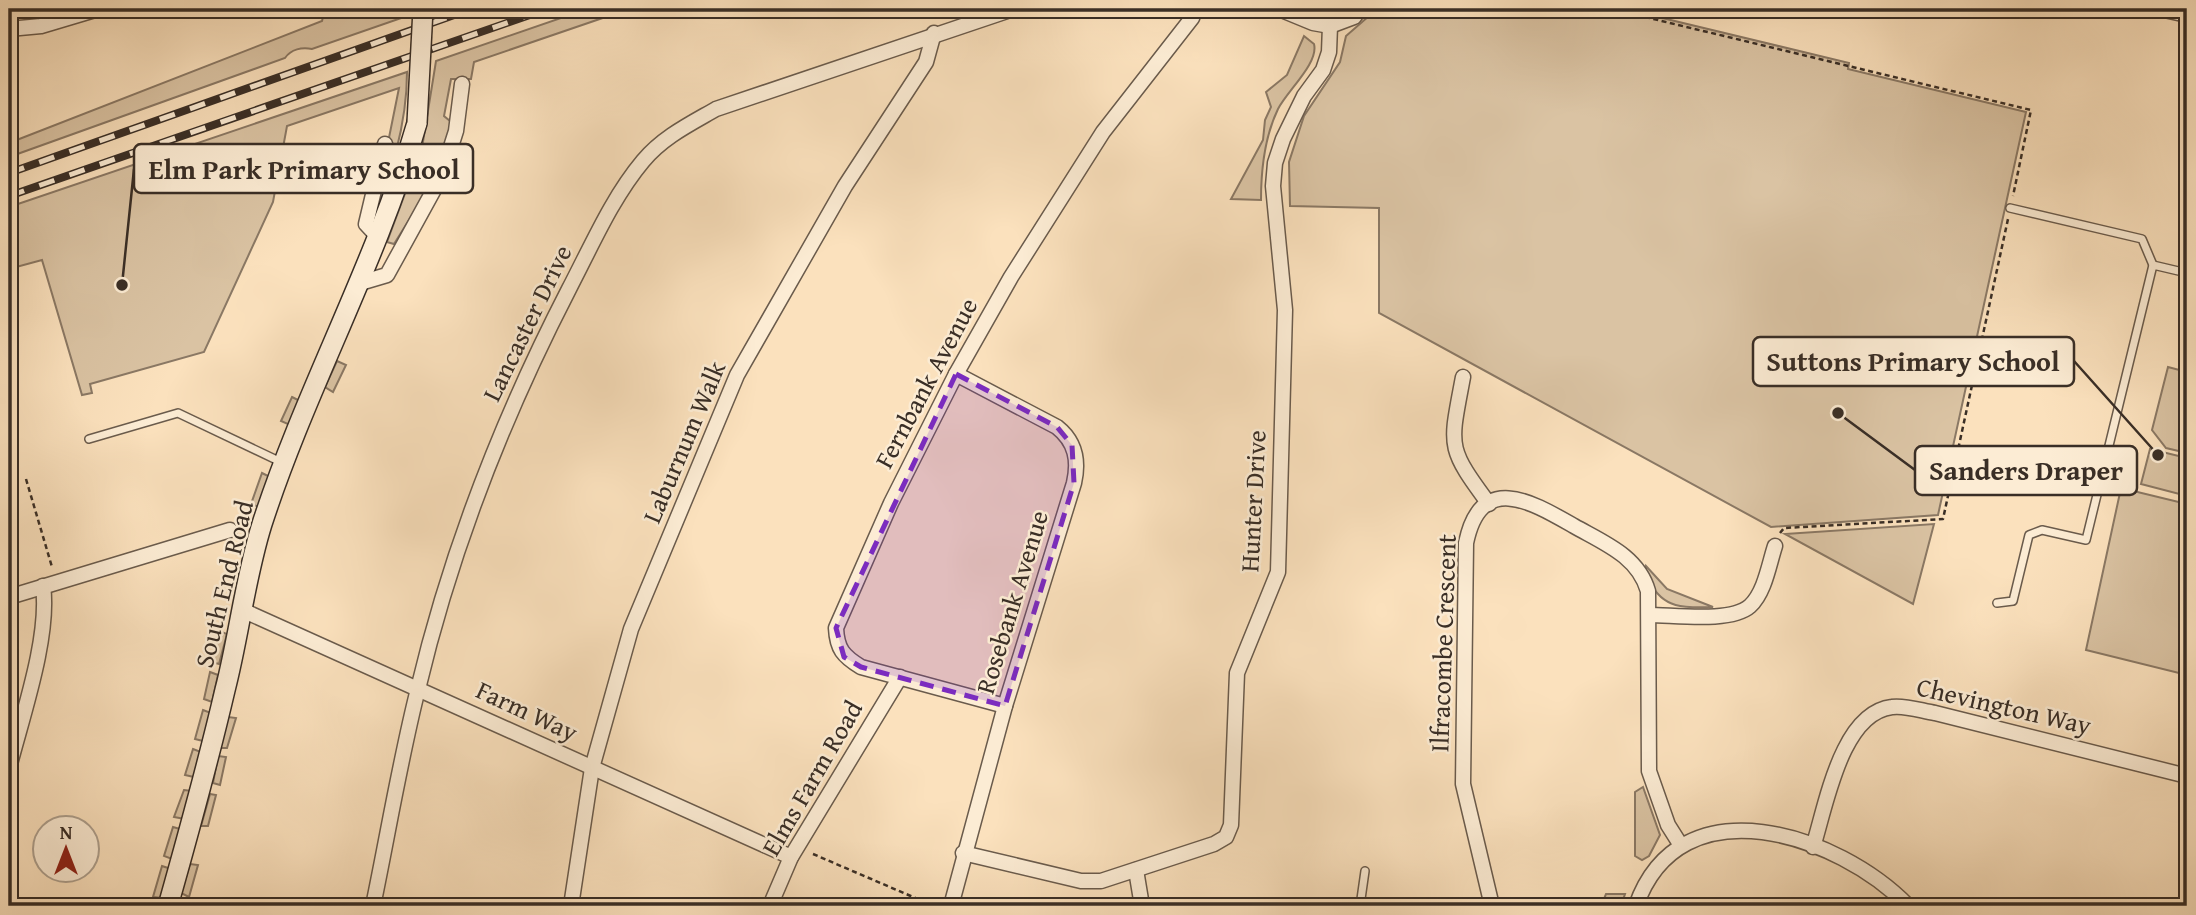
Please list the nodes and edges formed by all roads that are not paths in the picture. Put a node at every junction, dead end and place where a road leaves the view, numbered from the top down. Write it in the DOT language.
graph roads {
  1 [pos="98,9"];
  2 [pos="423,9"];
  3 [pos="1013,9"];
  4 [pos="1195,9"];
  5 [pos="1279,9"];
  6 [pos="1360,9"];
  7 [pos="2160,9"];
  8 [pos="2187,15"];
  9 [pos="1329,26"];
  10 [pos="9,29"];
  11 [pos="934,33"];
  12 [pos="462,83"];
  13 [pos="385,144"];
  14 [pos="2010,208"];
  15 [pos="379,238"];
  16 [pos="2153,265"];
  17 [pos="2187,273"];
  18 [pos="360,283"];
  19 [pos="956,374"];
  20 [pos="1463,377"];
  21 [pos="89,439"];
  22 [pos="283,463"];
  23 [pos="1489,504"];
  24 [pos="230,530"];
  25 [pos="1775,546"];
  26 [pos="50,585"];
  27 [pos="9,597"];
  28 [pos="1997,603"];
  29 [pos="242,610"];
  30 [pos="1649,615"];
  31 [pos="900,677"];
  32 [pos="418,688"];
  33 [pos="1005,706"];
  34 [pos="9,768"];
  35 [pos="592,768"];
  36 [pos="2187,776"];
  37 [pos="1680,844"];
  38 [pos="1813,847"];
  39 [pos="794,852"];
  40 [pos="963,853"];
  41 [pos="1136,870"];
  42 [pos="1364,871"];
  43 [pos="168,906"];
  44 [pos="373,906"];
  45 [pos="571,906"];
  46 [pos="771,906"];
  47 [pos="951,906"];
  48 [pos="1142,906"];
  49 [pos="1360,906"];
  50 [pos="1492,906"];
  51 [pos="1636,906"];
  52 [pos="1908,906"];
  1 -- 10 [label="street"];
  2 -- 15 [label="street, South End Road, bridge"];
  3 -- 11 [label="street, Lancaster Drive"];
  4 -- 19 [label="street, Fernbank Avenue"];
  5 -- 9 [label="street"];
  6 -- 9 [label="street"];
  7 -- 8 [label="street"];
  9 -- 41 [label="street, Hunter Drive"];
  11 -- 32 [label="street, Lancaster Drive"];
  11 -- 35 [label="street, Laburnum Walk"];
  12 -- 18 [label="street"];
  13 -- 15 [label="street"];
  14 -- 16 [label="lane"];
  15 -- 18 [label="street, South End Road"];
  16 -- 17 [label="lane"];
  16 -- 28 [label="lane"];
  18 -- 22 [label="street, South End Road"];
  19 -- 31 [label="street, Fernbank Avenue"];
  19 -- 33 [label="street, Rosebank Avenue"];
  20 -- 23 [label="street"];
  21 -- 22 [label="lane"];
  22 -- 29 [label="street, South End Road"];
  23 -- 30 [label="street"];
  23 -- 50 [label="street, Ilfracombe Crescent"];
  24 -- 26 [label="street"];
  25 -- 30 [label="street"];
  26 -- 27 [label="street"];
  26 -- 34 [label="street"];
  29 -- 32 [label="street, Farm Way"];
  29 -- 43 [label="street, South End Road"];
  30 -- 37 [label="street"];
  31 -- 33 [label="street, Fernbank Avenue"];
  31 -- 39 [label="street, Elms Farm Road"];
  32 -- 35 [label="street, Farm Way"];
  32 -- 44 [label="street, Lancaster Drive"];
  33 -- 40 [label="street, Rosebank Avenue"];
  35 -- 39 [label="street, Farm Way"];
  35 -- 45 [label="street, Laburnum Walk"];
  36 -- 38 [label="street, Chevington Way"];
  37 -- 38 [label="street"];
  37 -- 51 [label="street"];
  38 -- 52 [label="street"];
  39 -- 46 [label="street, Elms Farm Road"];
  40 -- 41 [label="street, Hunter Drive"];
  40 -- 47 [label="street, Rosebank Avenue"];
  41 -- 48 [label="street"];
  42 -- 49 [label="lane"];
}
